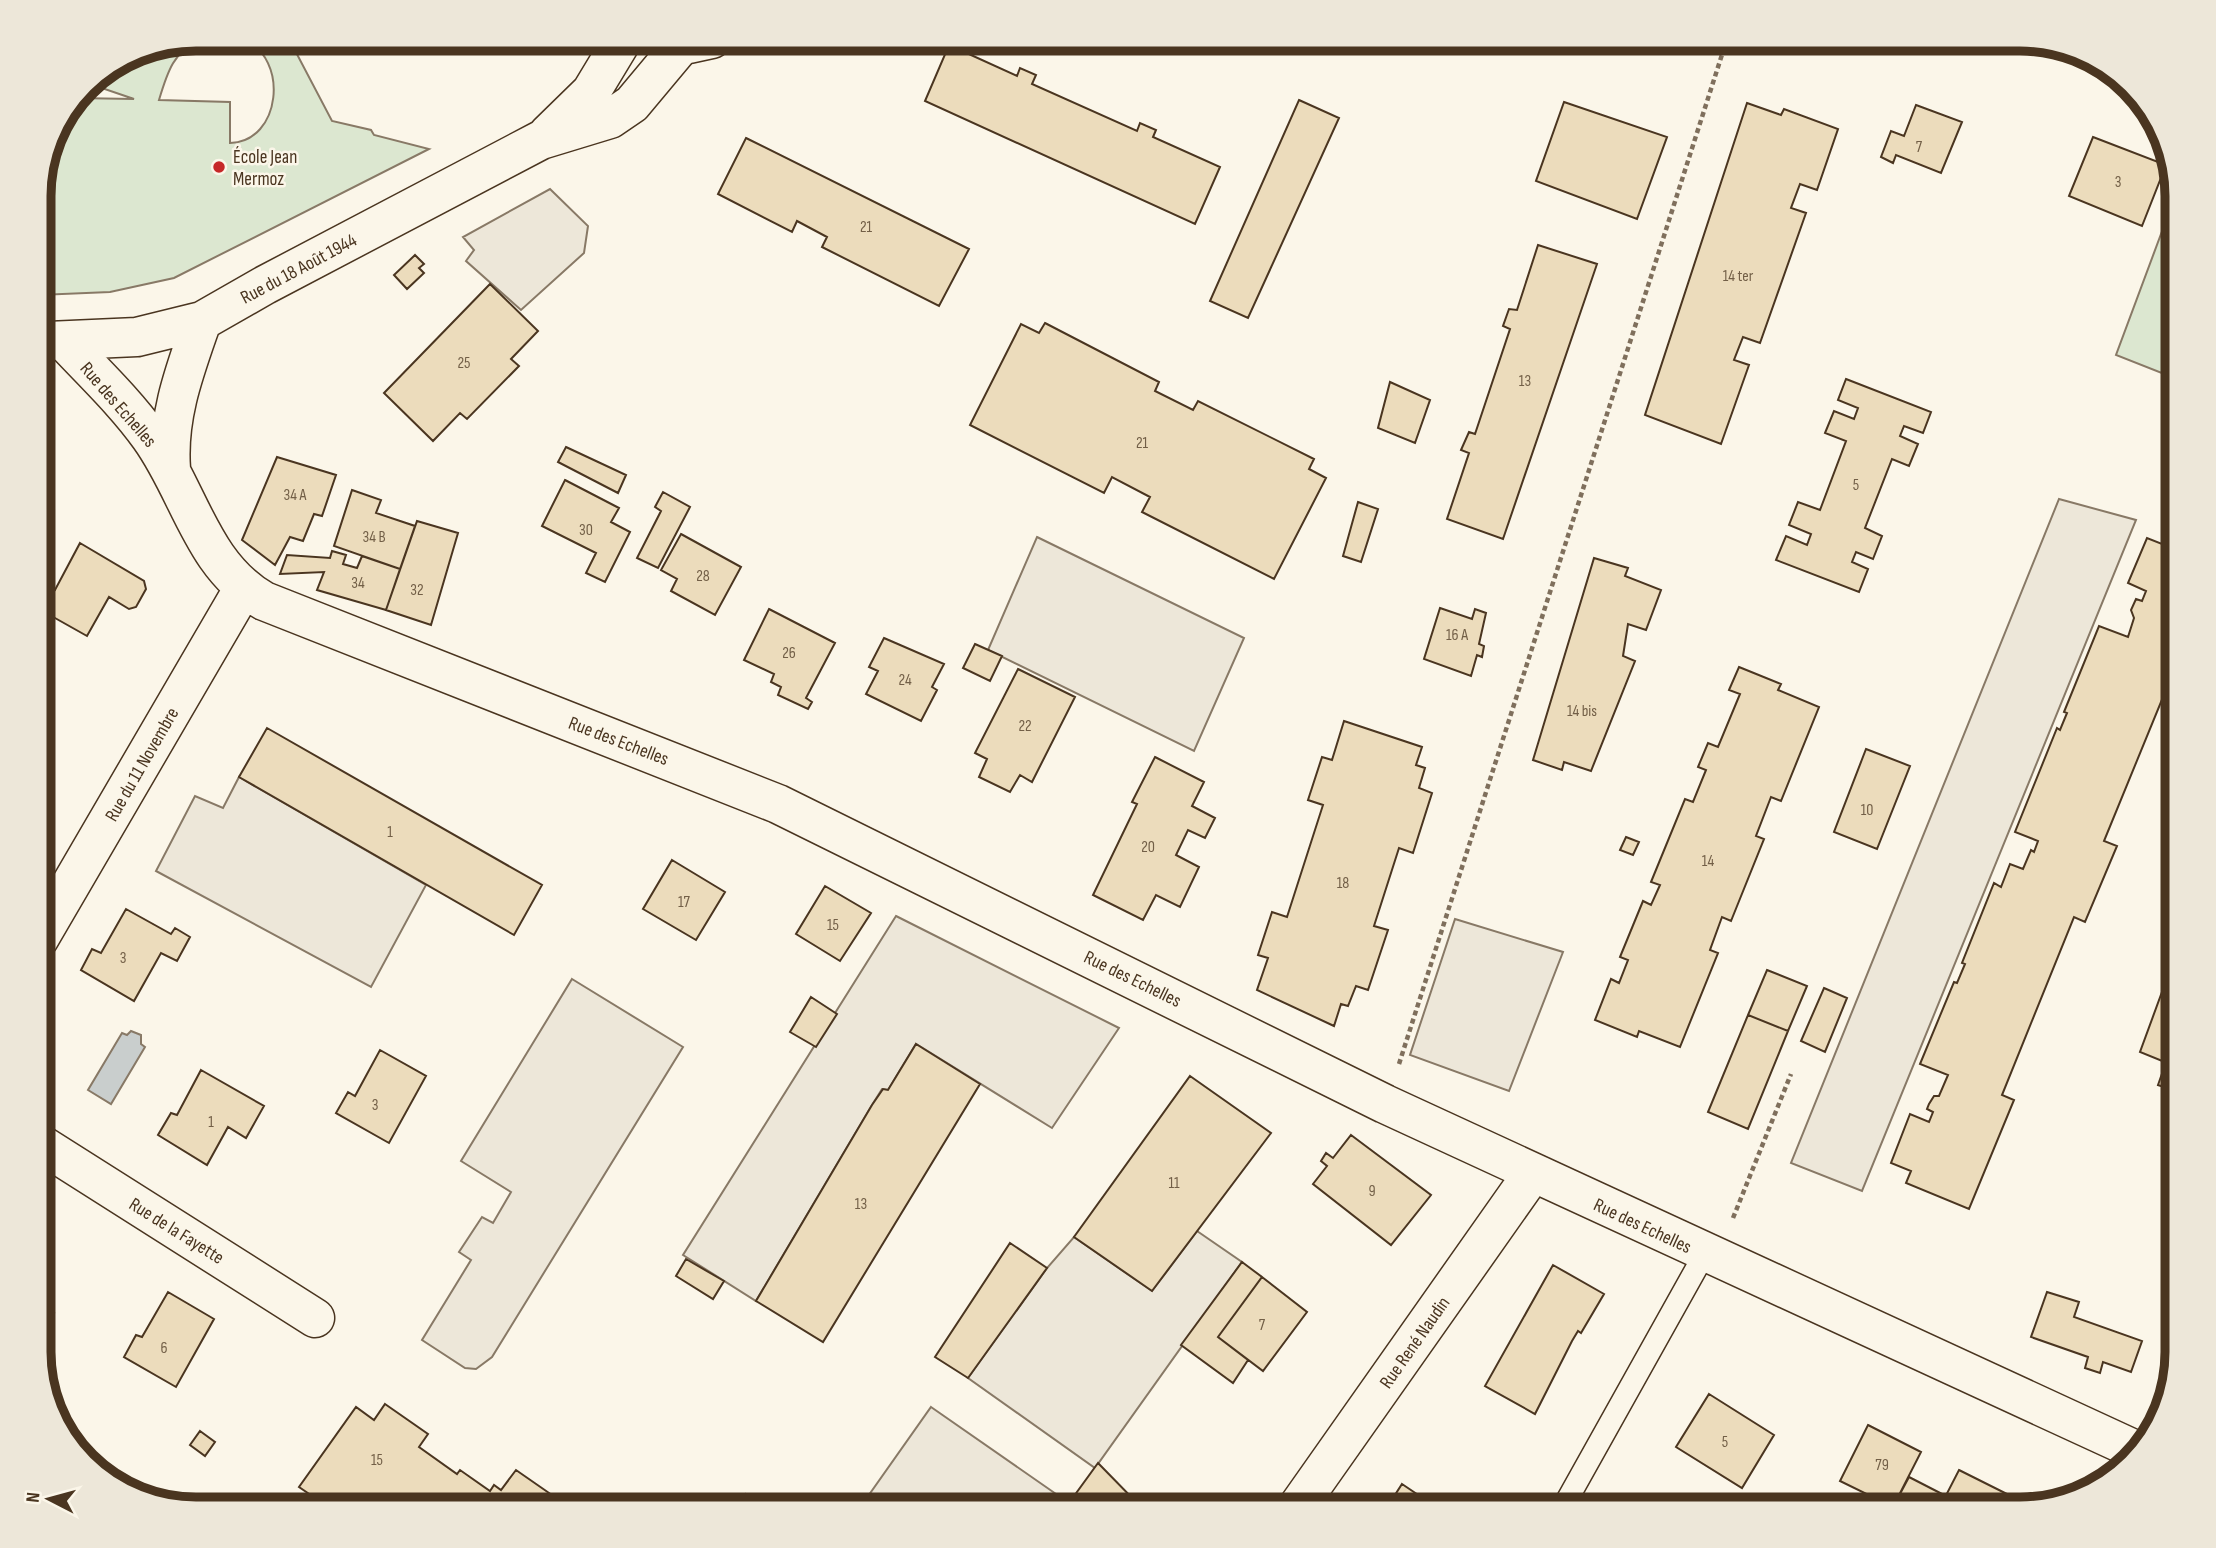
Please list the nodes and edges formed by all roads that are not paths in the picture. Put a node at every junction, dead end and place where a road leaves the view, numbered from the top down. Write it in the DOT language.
graph roads {
  1 [pos="615,51"];
  2 [pos="685,51"];
  3 [pos="541,140"];
  4 [pos="202,321"];
  5 [pos="51,341"];
  6 [pos="171,469"];
  7 [pos="243,589"];
  8 [pos="51,918"];
  9 [pos="51,1151"];
  10 [pos="1532,1174"];
  11 [pos="1711,1256"];
  12 [pos="315,1318"];
  13 [pos="2130,1447"];
  14 [pos="1305,1497"];
  15 [pos="1570,1497"];
  1 -- 3 [label="street, Rue du 18 Août 1944"];
  2 -- 3 [label="street, Rue du 18 Août 1944"];
  3 -- 4 [label="street, Rue du 18 Août 1944"];
  4 -- 5 [label="street, Rue du 18 Août 1944"];
  4 -- 6 [label="street, Rue des Echelles"];
  5 -- 6 [label="street, Rue des Echelles"];
  6 -- 7 [label="street, Rue des Echelles"];
  7 -- 8 [label="street, Rue du 11 Novembre"];
  7 -- 10 [label="street, Rue des Echelles"];
  9 -- 12 [label="street, Rue de la Fayette"];
  10 -- 11 [label="street, Rue des Echelles"];
  10 -- 14 [label="street, Rue René Naudin"];
  11 -- 13 [label="street, Rue des Echelles"];
  11 -- 15 [label="lane"];
}
